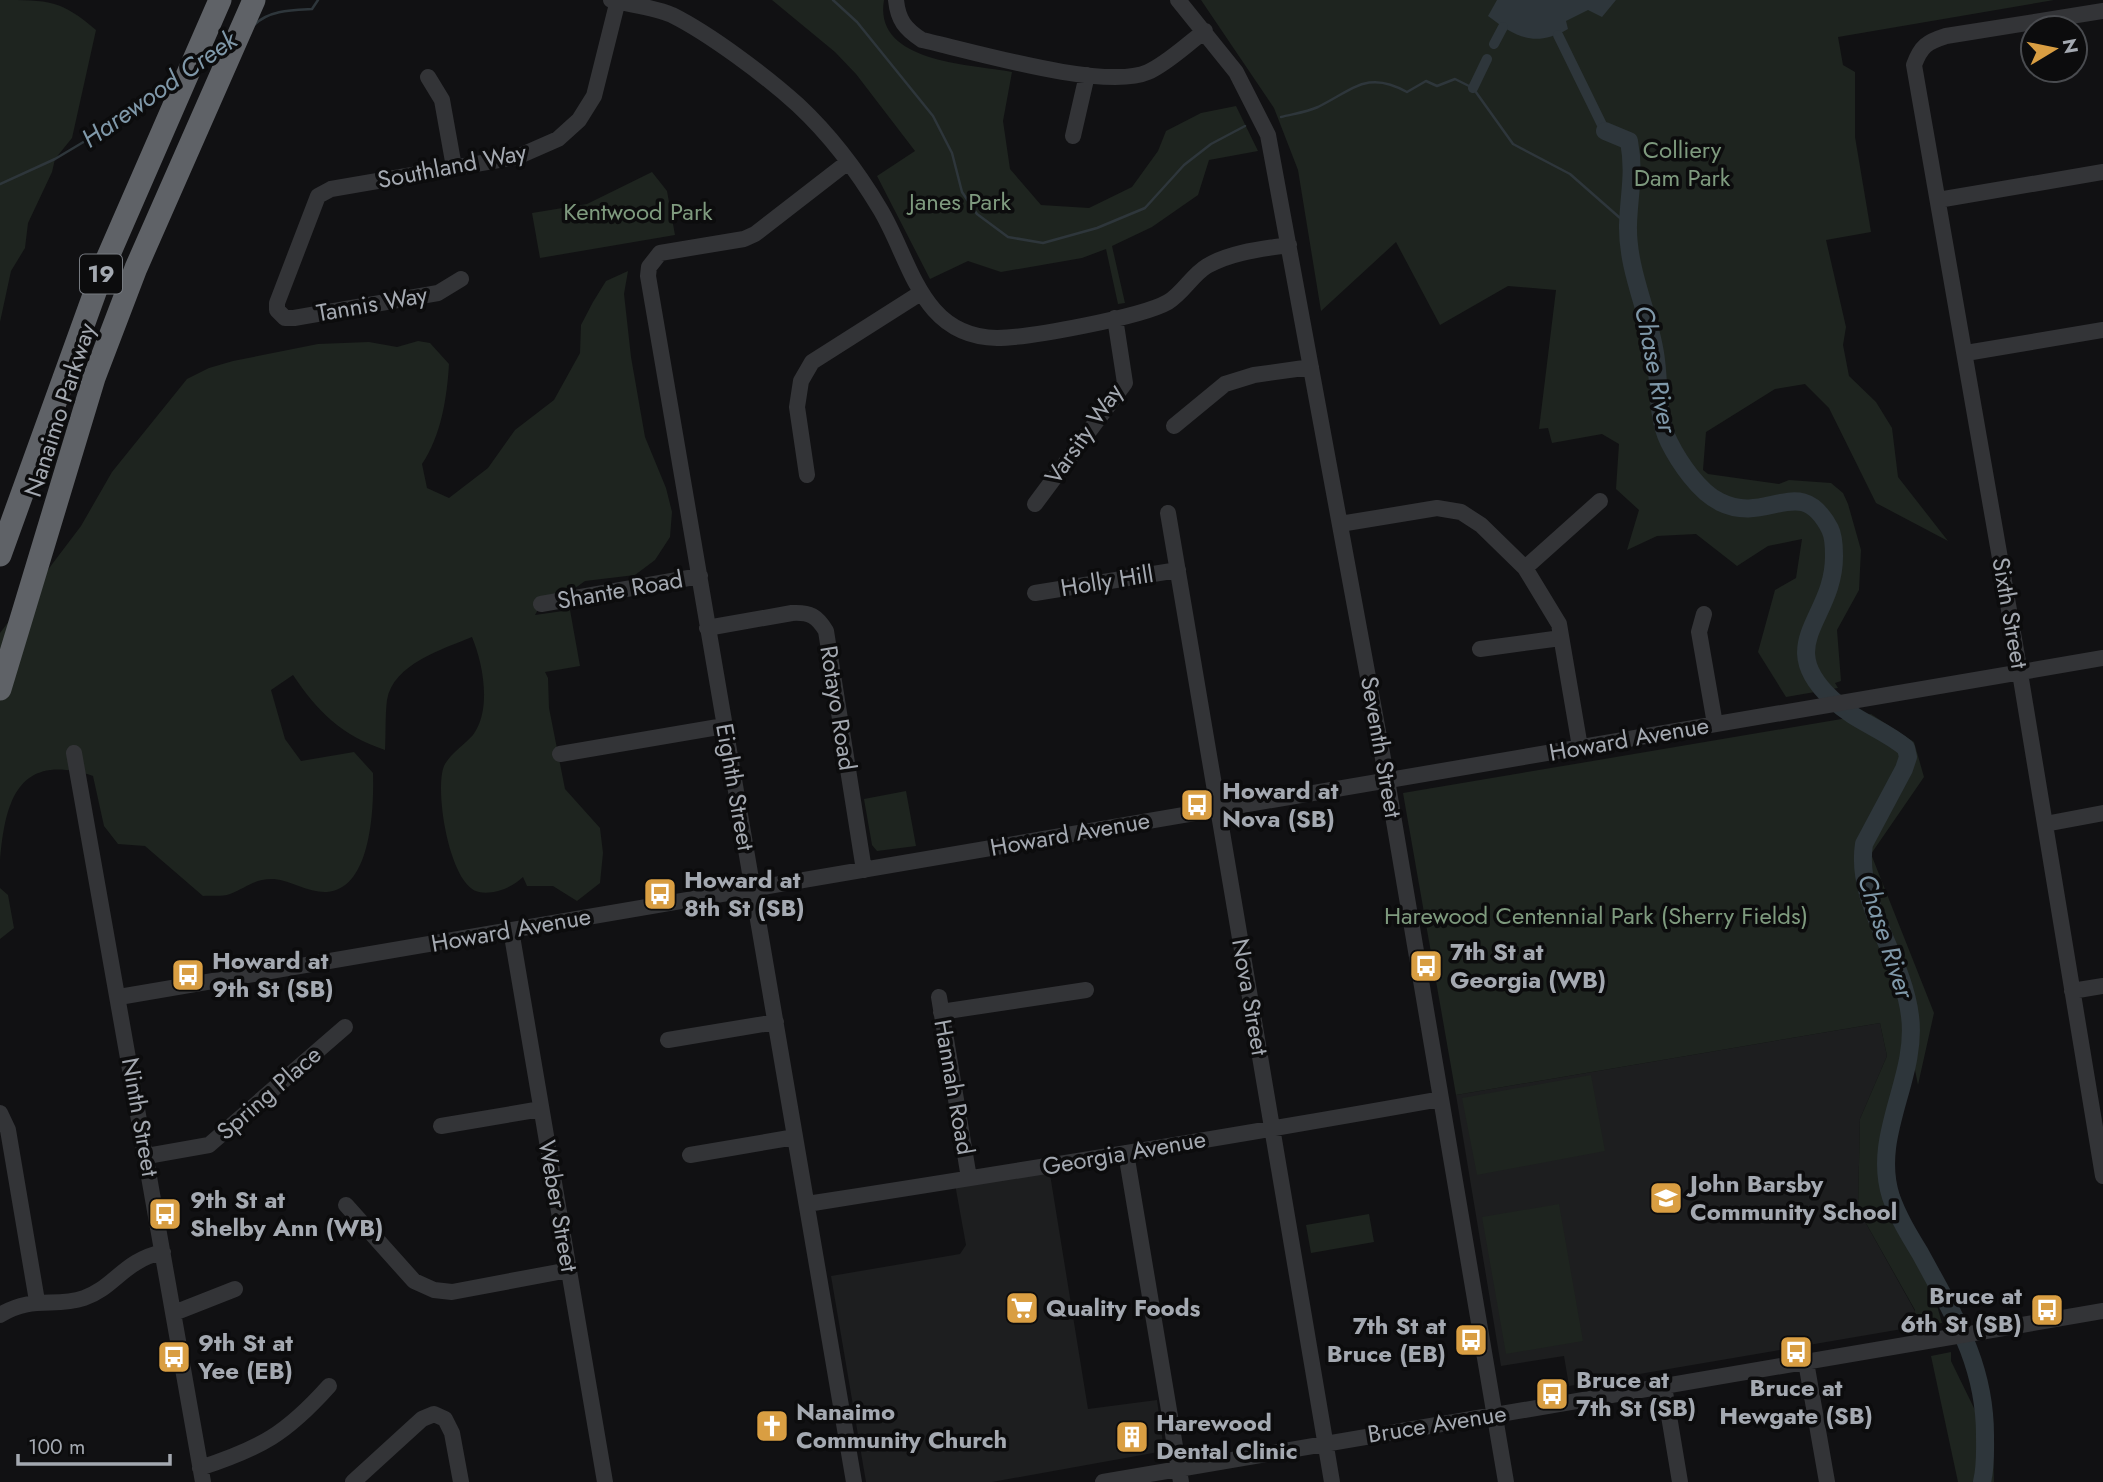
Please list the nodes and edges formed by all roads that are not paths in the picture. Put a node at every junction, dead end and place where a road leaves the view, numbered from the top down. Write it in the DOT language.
graph roads {
  1 [pos="220,0"];
  2 [pos="254,0"];
  3 [pos="896,0"];
  4 [pos="1178,0"];
  5 [pos="615,1"];
  6 [pos="2103,11"];
  7 [pos="1205,31"];
  8 [pos="1087,75"];
  9 [pos="428,77"];
  10 [pos="1073,136"];
  11 [pos="848,162"];
  12 [pos="454,167"];
  13 [pos="2103,172"];
  14 [pos="1938,200"];
  15 [pos="1289,245"];
  16 [pos="461,279"];
  17 [pos="919,294"];
  18 [pos="280,315"];
  19 [pos="1115,318"];
  20 [pos="2103,330"];
  21 [pos="1966,353"];
  22 [pos="1311,367"];
  23 [pos="1174,426"];
  24 [pos="807,475"];
  25 [pos="1600,501"];
  26 [pos="1035,504"];
  27 [pos="1168,513"];
  28 [pos="1340,524"];
  29 [pos="0,555"];
  30 [pos="1525,568"];
  31 [pos="1178,570"];
  32 [pos="700,576"];
  33 [pos="1035,593"];
  34 [pos="541,604"];
  35 [pos="1704,614"];
  36 [pos="707,628"];
  37 [pos="1561,638"];
  38 [pos="1480,649"];
  39 [pos="2103,659"];
  40 [pos="2020,673"];
  41 [pos="0,688"];
  42 [pos="1715,724"];
  43 [pos="724,726"];
  44 [pos="1580,747"];
  45 [pos="74,753"];
  46 [pos="560,754"];
  47 [pos="1387,780"];
  48 [pos="1218,809"];
  49 [pos="2103,814"];
  50 [pos="2045,824"];
  51 [pos="864,870"];
  52 [pos="752,888"];
  53 [pos="510,930"];
  54 [pos="2103,986"];
  55 [pos="1086,990"];
  56 [pos="2072,991"];
  57 [pos="119,997"];
  58 [pos="776,1022"];
  59 [pos="345,1027"];
  60 [pos="668,1040"];
  61 [pos="1441,1099"];
  62 [pos="541,1109"];
  63 [pos="0,1113"];
  64 [pos="441,1126"];
  65 [pos="1272,1130"];
  66 [pos="795,1137"];
  67 [pos="1126,1153"];
  68 [pos="691,1155"];
  69 [pos="147,1156"];
  70 [pos="2103,1176"];
  71 [pos="970,1178"];
  72 [pos="807,1204"];
  73 [pos="346,1205"];
  74 [pos="163,1252"];
  75 [pos="569,1270"];
  76 [pos="234,1289"];
  77 [pos="37,1301"];
  78 [pos="2103,1311"];
  79 [pos="174,1313"];
  80 [pos="0,1315"];
  81 [pos="1806,1362"];
  82 [pos="329,1386"];
  83 [pos="1664,1386"];
  84 [pos="1494,1415"];
  85 [pos="1325,1444"];
  86 [pos="202,1475"];
  87 [pos="1180,1476"];
  88 [pos="354,1482"];
  89 [pos="461,1482"];
  90 [pos="605,1482"];
  91 [pos="854,1482"];
  92 [pos="1103,1482"];
  93 [pos="1332,1482"];
  94 [pos="1506,1482"];
  95 [pos="1680,1482"];
  96 [pos="1827,1482"];
  1 -- 29 [label="highway, Nanaimo Parkway / 19"];
  2 -- 41 [label="highway, Nanaimo Parkway / 19"];
  3 -- 8 [label="street"];
  4 -- 7 [label="street, Seventh Street"];
  5 -- 11 [label="street"];
  5 -- 12 [label="street, Southland Way"];
  6 -- 14 [label="street, Sixth Street"];
  7 -- 8 [label="street"];
  7 -- 15 [label="street, Seventh Street"];
  8 -- 10 [label="street"];
  9 -- 12 [label="street"];
  11 -- 17 [label="street"];
  11 -- 32 [label="street, Eighth Street"];
  12 -- 18 [label="street, Southland Way"];
  13 -- 14 [label="street"];
  14 -- 21 [label="street, Sixth Street"];
  15 -- 19 [label="street"];
  15 -- 22 [label="street, Seventh Street"];
  16 -- 18 [label="street, Tannis Way"];
  17 -- 19 [label="street"];
  17 -- 24 [label="street"];
  19 -- 26 [label="street, Varsity Way"];
  20 -- 21 [label="street"];
  21 -- 40 [label="street, Sixth Street"];
  22 -- 23 [label="street"];
  22 -- 28 [label="street, Seventh Street"];
  25 -- 30 [label="street"];
  27 -- 31 [label="street, Nova Street"];
  28 -- 30 [label="street"];
  28 -- 47 [label="street, Seventh Street"];
  30 -- 37 [label="street"];
  31 -- 33 [label="street, Holly Hill"];
  31 -- 48 [label="street, Nova Street"];
  32 -- 34 [label="street, Shante Road"];
  32 -- 36 [label="street, Eighth Street"];
  35 -- 42 [label="street"];
  36 -- 43 [label="street, Eighth Street"];
  36 -- 51 [label="street, Rotayo Road"];
  37 -- 38 [label="street"];
  37 -- 44 [label="street"];
  39 -- 40 [label="street, Howard Avenue"];
  40 -- 42 [label="street, Howard Avenue"];
  40 -- 50 [label="street, Sixth Street"];
  42 -- 44 [label="street, Howard Avenue"];
  43 -- 46 [label="street"];
  43 -- 52 [label="street, Eighth Street"];
  44 -- 47 [label="street, Howard Avenue"];
  45 -- 57 [label="street, Ninth Street"];
  47 -- 48 [label="street, Howard Avenue"];
  47 -- 61 [label="street, Seventh Street"];
  48 -- 51 [label="street, Howard Avenue"];
  48 -- 65 [label="street, Nova Street"];
  49 -- 50 [label="street"];
  50 -- 56 [label="street, Sixth Street"];
  51 -- 52 [label="street, Howard Avenue"];
  52 -- 53 [label="street, Howard Avenue"];
  52 -- 58 [label="street, Eighth Street"];
  53 -- 57 [label="street, Howard Avenue"];
  53 -- 62 [label="street, Weber Street"];
  54 -- 56 [label="street"];
  55 -- 71 [label="street, Hannah Road"];
  56 -- 70 [label="street, Sixth Street"];
  57 -- 69 [label="street, Ninth Street"];
  58 -- 60 [label="street"];
  58 -- 66 [label="street, Eighth Street"];
  59 -- 69 [label="street, Spring Place"];
  61 -- 65 [label="street, Georgia Avenue"];
  61 -- 84 [label="street, Seventh Street"];
  62 -- 64 [label="street"];
  62 -- 75 [label="street, Weber Street"];
  63 -- 77 [label="street"];
  65 -- 67 [label="street, Georgia Avenue"];
  65 -- 85 [label="street, Nova Street"];
  66 -- 68 [label="street"];
  66 -- 72 [label="street, Eighth Street"];
  67 -- 71 [label="street, Georgia Avenue"];
  67 -- 87 [label="street"];
  69 -- 74 [label="street, Ninth Street"];
  71 -- 72 [label="street, Georgia Avenue"];
  72 -- 91 [label="street, Eighth Street"];
  73 -- 75 [label="street"];
  74 -- 77 [label="street"];
  74 -- 79 [label="street, Ninth Street"];
  75 -- 90 [label="street, Weber Street"];
  76 -- 79 [label="street"];
  77 -- 80 [label="street"];
  78 -- 81 [label="street, Bruce Avenue"];
  79 -- 86 [label="street, Ninth Street"];
  81 -- 83 [label="street, Bruce Avenue"];
  81 -- 96 [label="street"];
  82 -- 86 [label="street"];
  83 -- 84 [label="street, Bruce Avenue"];
  83 -- 95 [label="street"];
  84 -- 85 [label="street, Bruce Avenue"];
  84 -- 94 [label="street, Seventh Street"];
  85 -- 87 [label="street, Bruce Avenue"];
  85 -- 93 [label="street, Nova Street"];
  87 -- 92 [label="street, Bruce Avenue"];
  88 -- 89 [label="street"];
}
